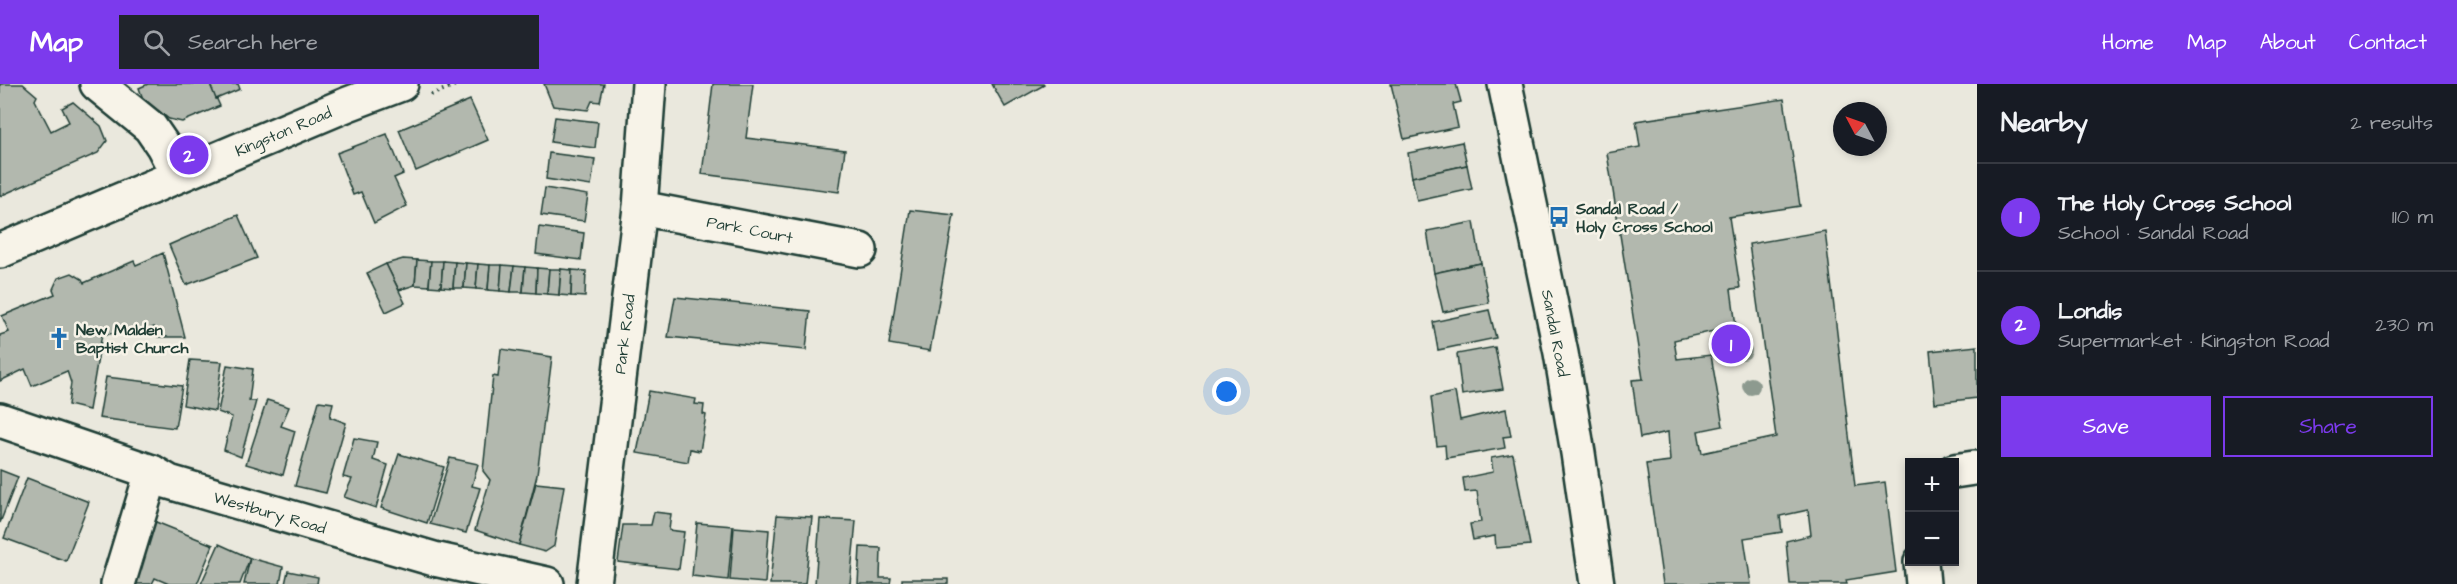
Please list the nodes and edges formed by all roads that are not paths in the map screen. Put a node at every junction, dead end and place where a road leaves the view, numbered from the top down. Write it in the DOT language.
graph roads {
  1 [pos="98,84"];
  2 [pos="649,84"];
  3 [pos="1505,84"];
  4 [pos="397,85"];
  5 [pos="177,176"];
  6 [pos="640,208"];
  7 [pos="860,250"];
  8 [pos="0,251"];
  9 [pos="0,420"];
  10 [pos="152,472"];
  11 [pos="1921,566"];
  12 [pos="432,571"];
  13 [pos="118,584"];
  14 [pos="547,584"];
  15 [pos="594,584"];
  16 [pos="1597,584"];
  17 [pos="1923,584"];
  1 -- 5 [label="street"];
  2 -- 6 [label="street, Park Road"];
  3 -- 16 [label="street, Sandal Road"];
  4 -- 5 [label="street, Kingston Road"];
  5 -- 8 [label="street, Kingston Road"];
  6 -- 7 [label="street, Park Court"];
  6 -- 15 [label="street, Park Road"];
  9 -- 10 [label="street, Westbury Road"];
  10 -- 12 [label="street, Westbury Road"];
  10 -- 13 [label="street"];
  11 -- 17 [label="street"];
  12 -- 14 [label="street, Westbury Road"];
}
